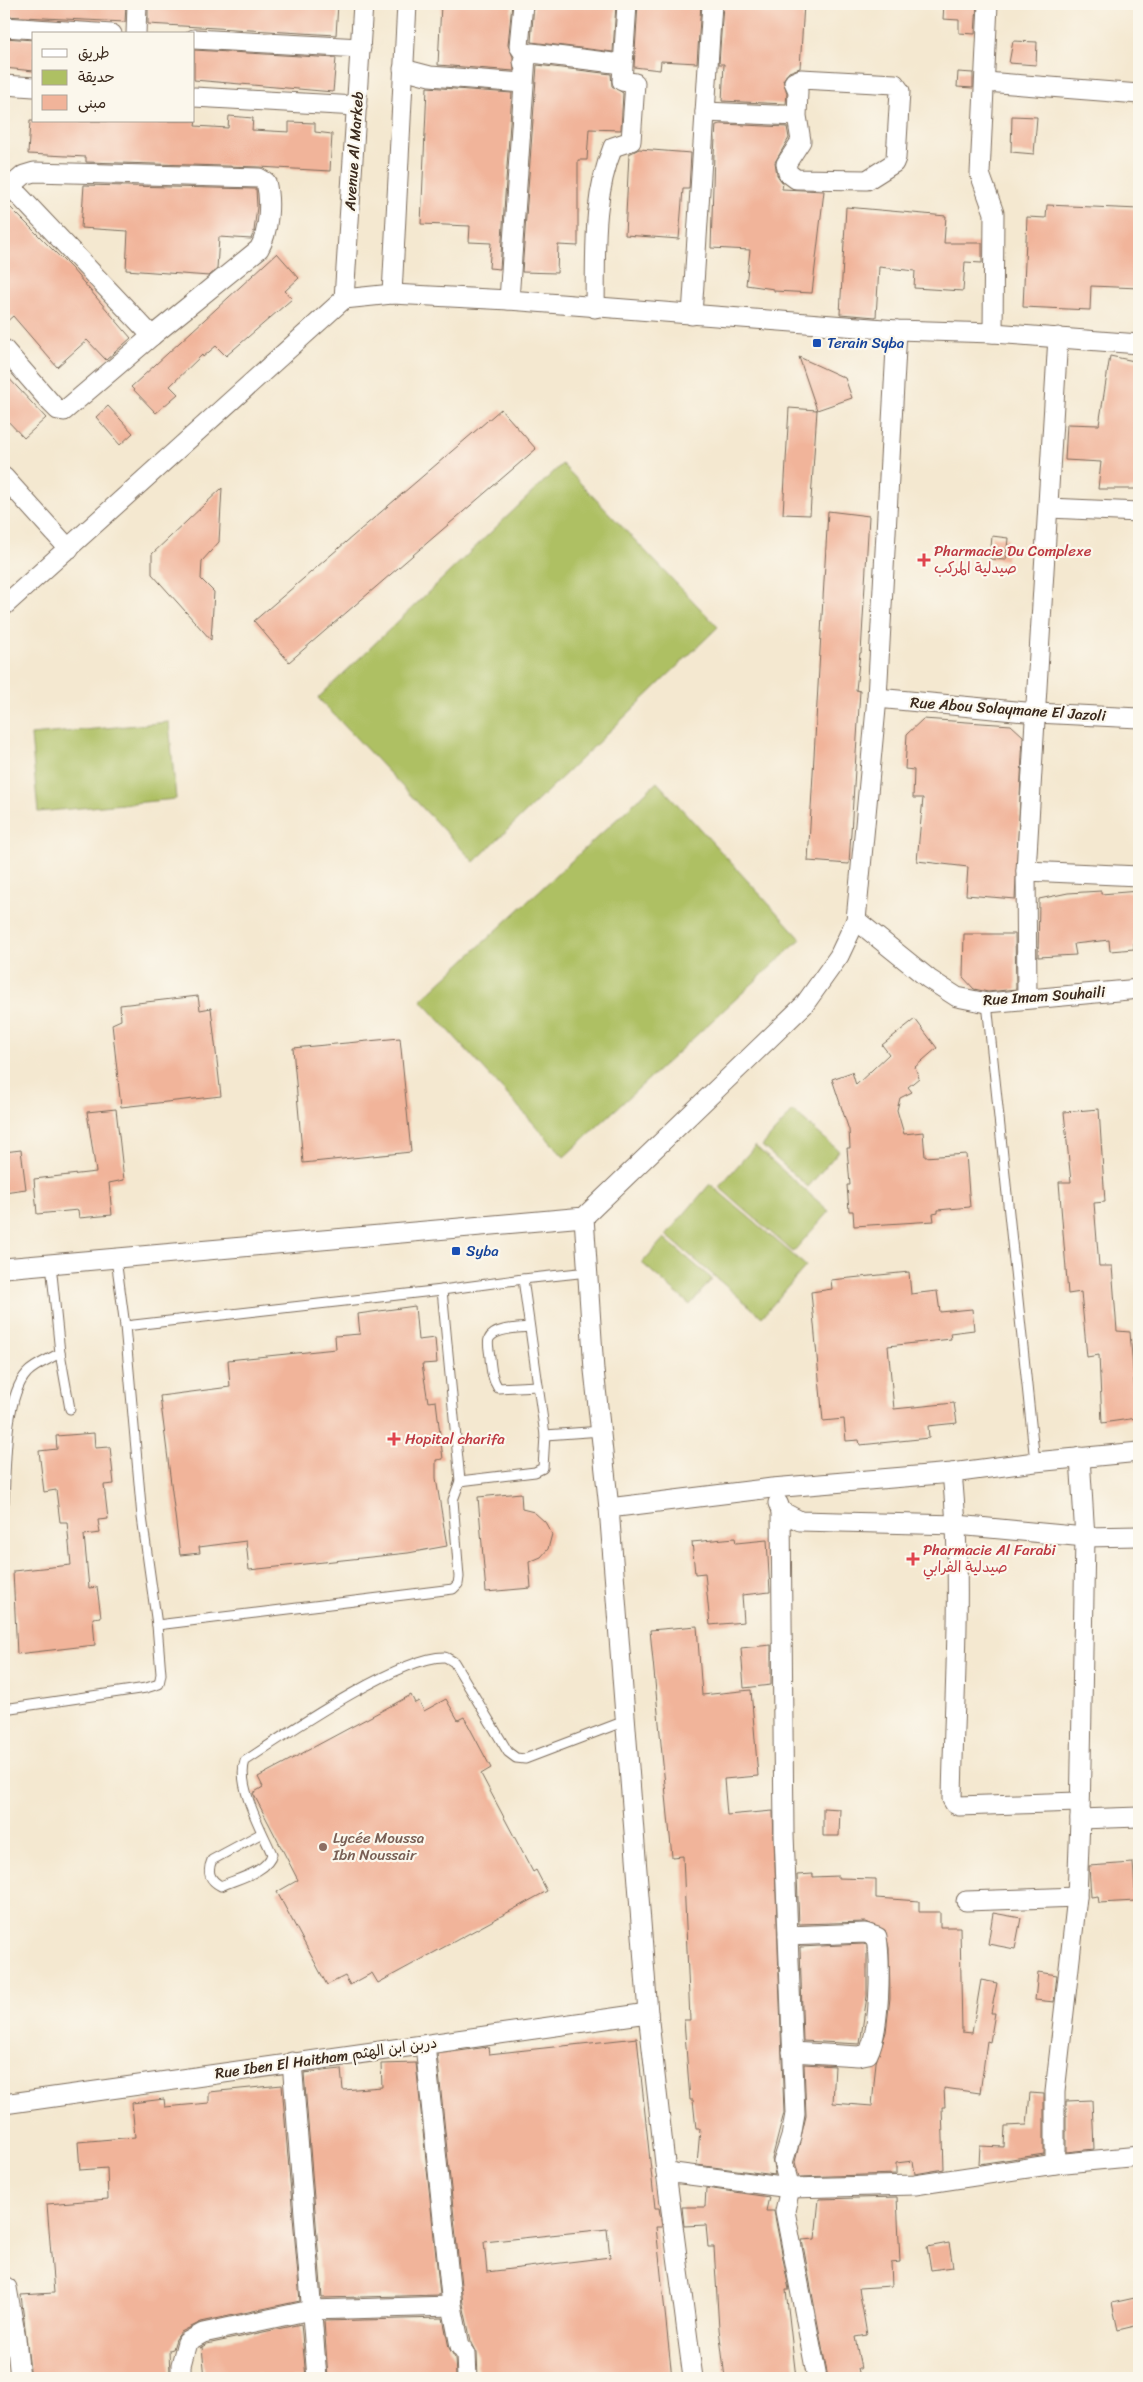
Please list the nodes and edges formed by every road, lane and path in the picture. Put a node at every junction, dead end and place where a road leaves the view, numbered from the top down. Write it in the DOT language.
graph roads {
  1 [pos="137,4"];
  2 [pos="363,4"];
  3 [pos="407,4"];
  4 [pos="523,4"];
  5 [pos="627,4"];
  6 [pos="712,4"];
  7 [pos="988,4"];
  8 [pos="4,27"];
  9 [pos="81,32"];
  10 [pos="136,32"];
  11 [pos="195,39"];
  12 [pos="361,48"];
  13 [pos="622,64"];
  14 [pos="403,70"];
  15 [pos="523,74"];
  16 [pos="986,82"];
  17 [pos="4,85"];
  18 [pos="32,87"];
  19 [pos="1139,94"];
  20 [pos="195,97"];
  21 [pos="357,106"];
  22 [pos="705,112"];
  23 [pos="797,116"];
  24 [pos="7,189"];
  25 [pos="392,294"];
  26 [pos="344,299"];
  27 [pos="509,300"];
  28 [pos="595,308"];
  29 [pos="692,315"];
  30 [pos="898,330"];
  31 [pos="993,333"];
  32 [pos="152,336"];
  33 [pos="1058,338"];
  34 [pos="1139,344"];
  35 [pos="4,349"];
  36 [pos="4,476"];
  37 [pos="1049,508"];
  38 [pos="1139,512"];
  39 [pos="69,548"];
  40 [pos="4,606"];
  41 [pos="877,698"];
  42 [pos="1036,713"];
  43 [pos="1139,718"];
  44 [pos="1026,871"];
  45 [pos="1139,876"];
  46 [pos="856,920"];
  47 [pos="1139,989"];
  48 [pos="1027,998"];
  49 [pos="987,1003"];
  50 [pos="584,1218"];
  51 [pos="116,1259"];
  52 [pos="51,1264"];
  53 [pos="4,1268"];
  54 [pos="589,1272"];
  55 [pos="523,1279"];
  56 [pos="442,1290"];
  57 [pos="125,1326"];
  58 [pos="529,1327"];
  59 [pos="60,1354"];
  60 [pos="538,1386"];
  61 [pos="70,1409"];
  62 [pos="602,1431"];
  63 [pos="545,1435"];
  64 [pos="1139,1452"];
  65 [pos="1080,1457"];
  66 [pos="1035,1462"];
  67 [pos="952,1473"];
  68 [pos="460,1481"];
  69 [pos="772,1488"];
  70 [pos="4,1502"];
  71 [pos="609,1508"];
  72 [pos="781,1511"];
  73 [pos="957,1525"];
  74 [pos="1139,1536"];
  75 [pos="1085,1537"];
  76 [pos="157,1625"];
  77 [pos="4,1709"];
  78 [pos="625,1721"];
  79 [pos="1079,1810"];
  80 [pos="1139,1817"];
  81 [pos="262,1833"];
  82 [pos="1077,1897"];
  83 [pos="966,1901"];
  84 [pos="788,1936"];
  85 [pos="648,2013"];
  86 [pos="425,2045"];
  87 [pos="792,2052"];
  88 [pos="292,2062"];
  89 [pos="4,2104"];
  90 [pos="1139,2156"];
  91 [pos="1055,2164"];
  92 [pos="666,2172"];
  93 [pos="790,2188"];
  94 [pos="4,2286"];
  95 [pos="452,2306"];
  96 [pos="311,2310"];
  97 [pos="20,2378"];
  98 [pos="181,2378"];
  99 [pos="317,2378"];
  100 [pos="467,2378"];
  101 [pos="693,2378"];
  102 [pos="817,2378"];
  1 -- 10 [label="street"];
  2 -- 12 [label="street, Avenue Al Markeb"];
  3 -- 14 [label="street"];
  4 -- 15 [label="street"];
  5 -- 13 [label="street"];
  6 -- 22 [label="street"];
  7 -- 16 [label="street"];
  8 -- 9 [label="street"];
  11 -- 12 [label="street"];
  12 -- 21 [label="street, Avenue Al Markeb"];
  13 -- 15 [label="street"];
  13 -- 28 [label="street"];
  14 -- 15 [label="street"];
  14 -- 25 [label="street"];
  15 -- 27 [label="street"];
  16 -- 19 [label="street"];
  16 -- 31 [label="street"];
  17 -- 18 [label="street"];
  20 -- 21 [label="street"];
  21 -- 26 [label="street, Avenue Al Markeb"];
  22 -- 23 [label="street"];
  22 -- 29 [label="street"];
  23 -- 23 [label="street"];
  24 -- 32 [label="street"];
  24 -- 32 [label="street"];
  25 -- 26 [label="street"];
  25 -- 27 [label="street"];
  26 -- 39 [label="street"];
  27 -- 28 [label="street"];
  28 -- 29 [label="street"];
  29 -- 30 [label="street"];
  30 -- 31 [label="street"];
  30 -- 41 [label="street"];
  31 -- 33 [label="street"];
  32 -- 35 [label="street"];
  33 -- 34 [label="street"];
  33 -- 37 [label="street"];
  36 -- 39 [label="street"];
  37 -- 38 [label="street"];
  37 -- 42 [label="street"];
  39 -- 40 [label="street"];
  41 -- 42 [label="street, Rue Abou Solaymane El Jazoli"];
  41 -- 46 [label="street"];
  42 -- 43 [label="street, Rue Abou Solaymane El Jazoli"];
  42 -- 44 [label="street"];
  44 -- 45 [label="street"];
  44 -- 48 [label="street"];
  46 -- 49 [label="street, Rue Imam Souhaili"];
  46 -- 50 [label="street"];
  47 -- 48 [label="street, Rue Imam Souhaili"];
  48 -- 49 [label="street, Rue Imam Souhaili"];
  49 -- 66 [label="lane"];
  50 -- 51 [label="street"];
  50 -- 54 [label="street"];
  51 -- 52 [label="street"];
  51 -- 57 [label="lane"];
  52 -- 53 [label="street"];
  52 -- 59 [label="lane"];
  54 -- 55 [label="lane"];
  54 -- 62 [label="street"];
  55 -- 56 [label="lane"];
  55 -- 58 [label="lane"];
  56 -- 57 [label="lane"];
  56 -- 68 [label="lane"];
  57 -- 76 [label="lane"];
  58 -- 60 [label="lane"];
  58 -- 60 [label="lane"];
  59 -- 61 [label="lane"];
  59 -- 70 [label="lane"];
  60 -- 63 [label="lane"];
  62 -- 63 [label="lane"];
  62 -- 71 [label="street"];
  63 -- 68 [label="lane"];
  64 -- 65 [label="street"];
  65 -- 66 [label="street"];
  65 -- 75 [label="street"];
  66 -- 67 [label="street"];
  67 -- 69 [label="street"];
  67 -- 73 [label="street"];
  68 -- 76 [label="lane"];
  69 -- 71 [label="street"];
  69 -- 72 [label="street"];
  71 -- 78 [label="street"];
  72 -- 73 [label="street"];
  72 -- 84 [label="street"];
  73 -- 75 [label="street"];
  73 -- 79 [label="street"];
  74 -- 75 [label="street"];
  75 -- 79 [label="street"];
  76 -- 77 [label="lane"];
  78 -- 81 [label="lane"];
  78 -- 85 [label="street"];
  79 -- 80 [label="street"];
  79 -- 82 [label="street"];
  81 -- 81 [label="lane"];
  82 -- 83 [label="street"];
  82 -- 91 [label="street"];
  84 -- 87 [label="street"];
  84 -- 87 [label="street"];
  85 -- 86 [label="street, Rue Iben El Haitham دربن ابن الهثم"];
  85 -- 92 [label="street"];
  86 -- 88 [label="street, Rue Iben El Haitham دربن ابن الهثم"];
  86 -- 95 [label="street"];
  87 -- 93 [label="street"];
  88 -- 89 [label="street, Rue Iben El Haitham دربن ابن الهثم"];
  88 -- 96 [label="street"];
  90 -- 91 [label="street"];
  91 -- 93 [label="street"];
  92 -- 93 [label="street"];
  92 -- 101 [label="street"];
  93 -- 102 [label="street"];
  94 -- 97 [label="street"];
  95 -- 96 [label="street"];
  95 -- 100 [label="street"];
  96 -- 98 [label="street"];
  96 -- 99 [label="street"];
}
